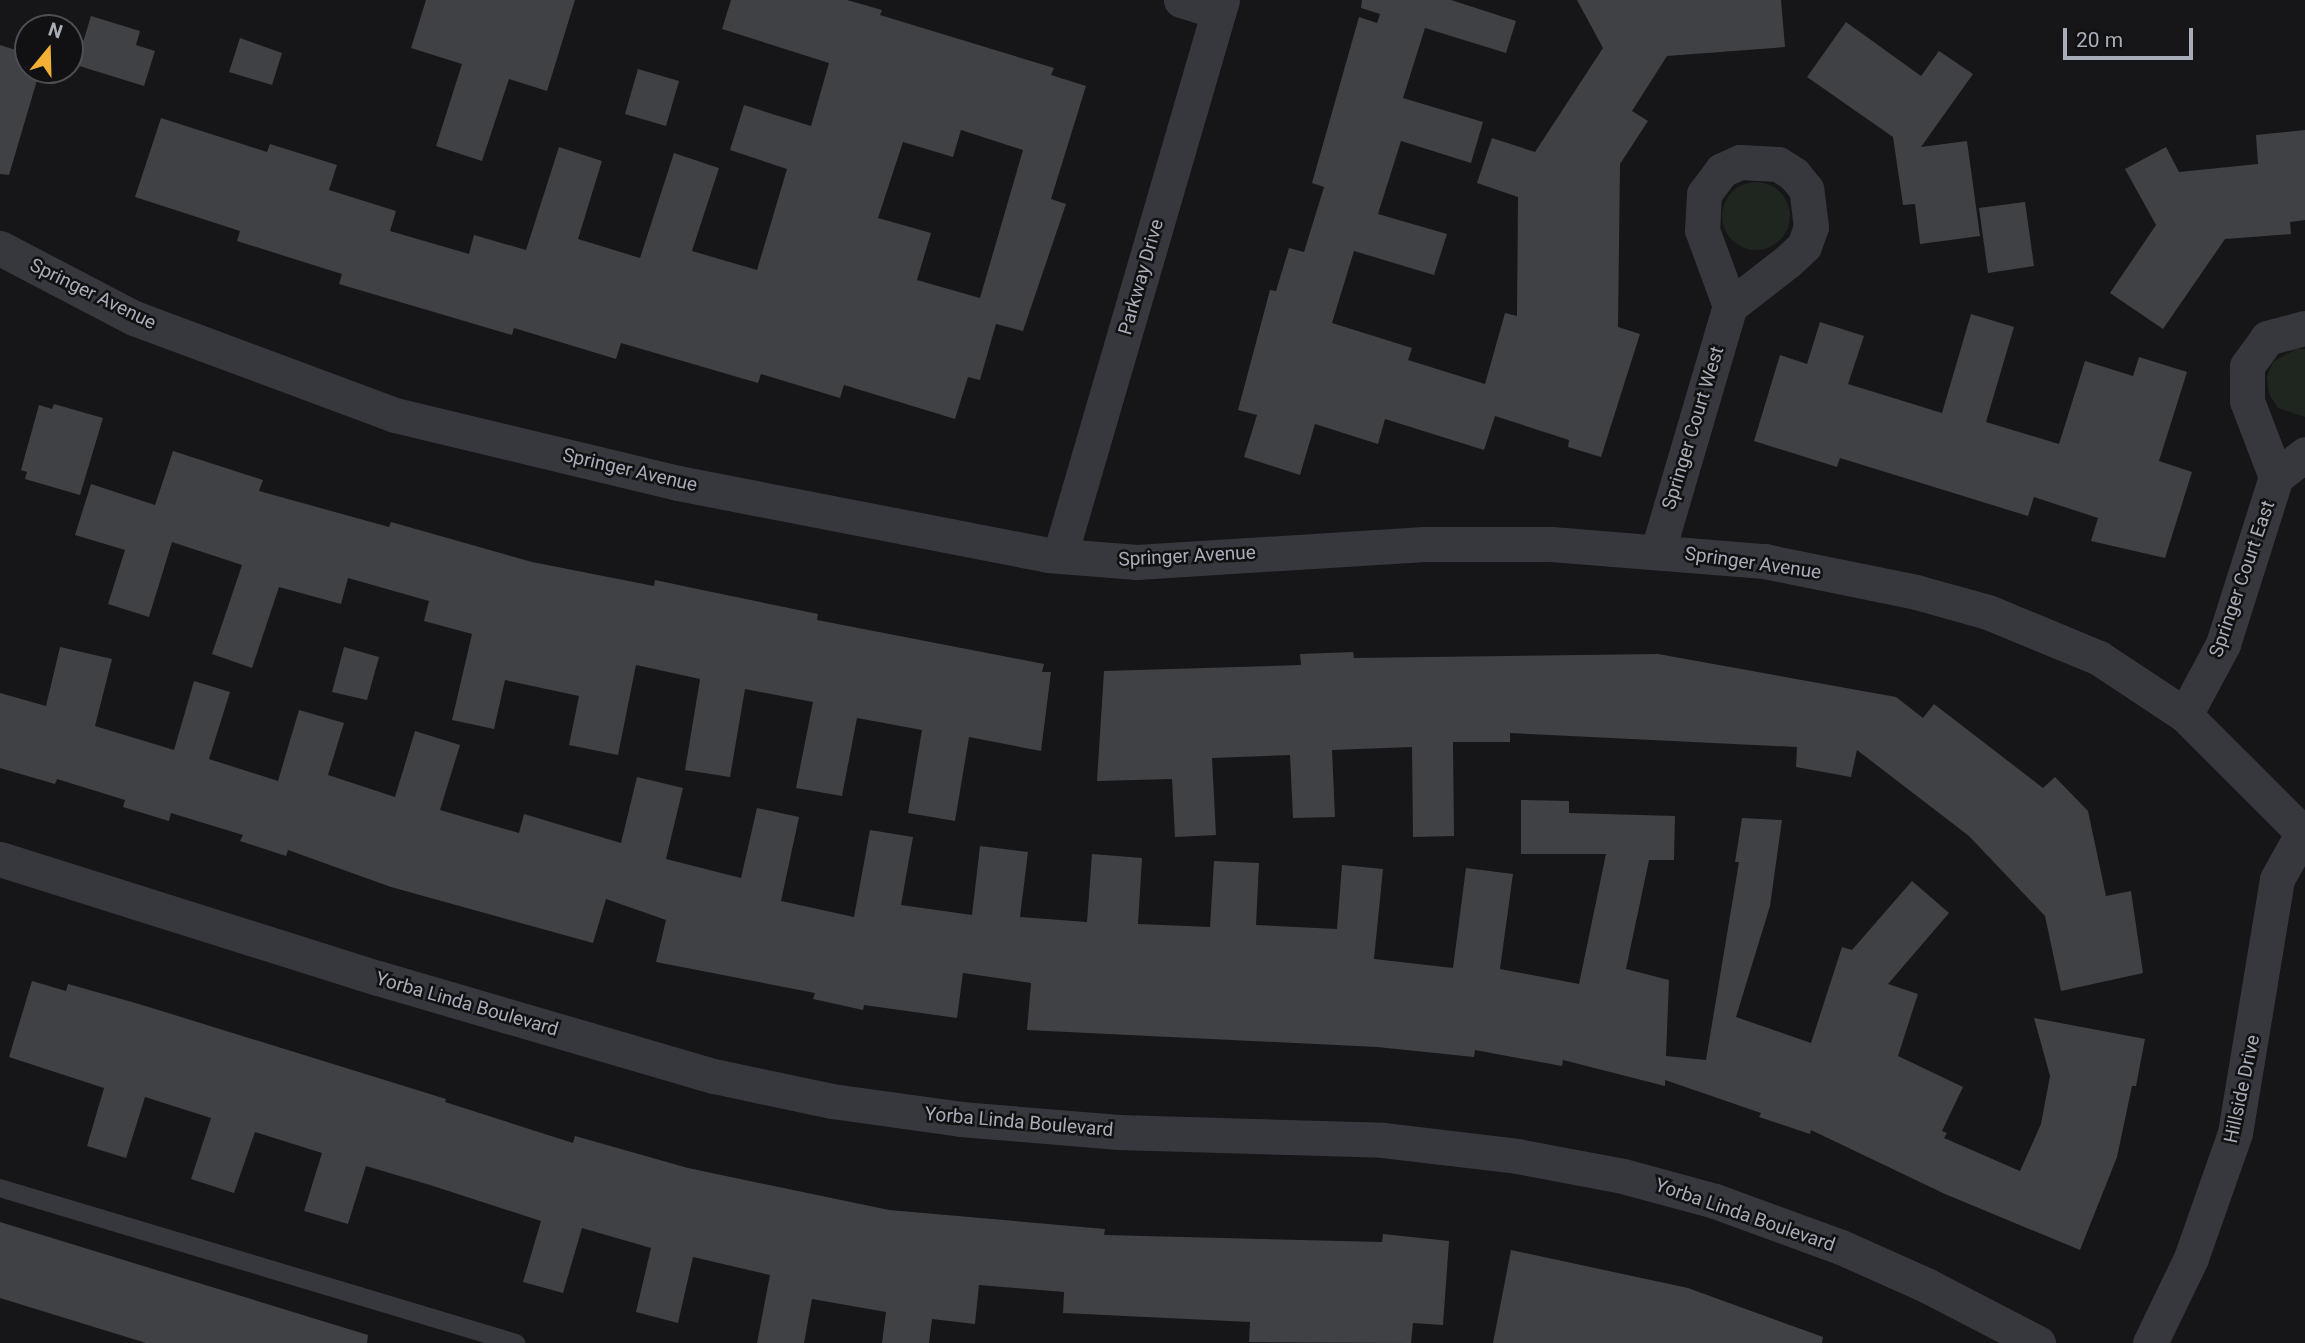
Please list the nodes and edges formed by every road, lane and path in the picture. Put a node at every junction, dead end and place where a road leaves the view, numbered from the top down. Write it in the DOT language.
graph roads {
  1 [pos="1181,0"];
  2 [pos="1220,6"];
  3 [pos="0,248"];
  4 [pos="1730,306"];
  5 [pos="2305,328"];
  6 [pos="2305,454"];
  7 [pos="2276,477"];
  8 [pos="1658,550"];
  9 [pos="1060,555"];
  10 [pos="2185,715"];
  11 [pos="2303,830"];
  12 [pos="0,859"];
  13 [pos="0,1188"];
  14 [pos="516,1343"];
  15 [pos="2038,1343"];
  16 [pos="2150,1343"];
  1 -- 2 [label="street"];
  2 -- 9 [label="street, Parkway Drive"];
  3 -- 9 [label="street, Springer Avenue"];
  4 -- 8 [label="street, Springer Court West"];
  5 -- 7 [label="street, Springer Court East"];
  6 -- 7 [label="street, Springer Court East"];
  7 -- 10 [label="street, Springer Court East"];
  8 -- 9 [label="street, Springer Avenue"];
  8 -- 10 [label="street, Springer Avenue"];
  10 -- 11 [label="street, Springer Avenue"];
  11 -- 16 [label="street, Hillside Drive"];
  12 -- 15 [label="street, Yorba Linda Boulevard"];
  13 -- 14 [label="lane"];
}
